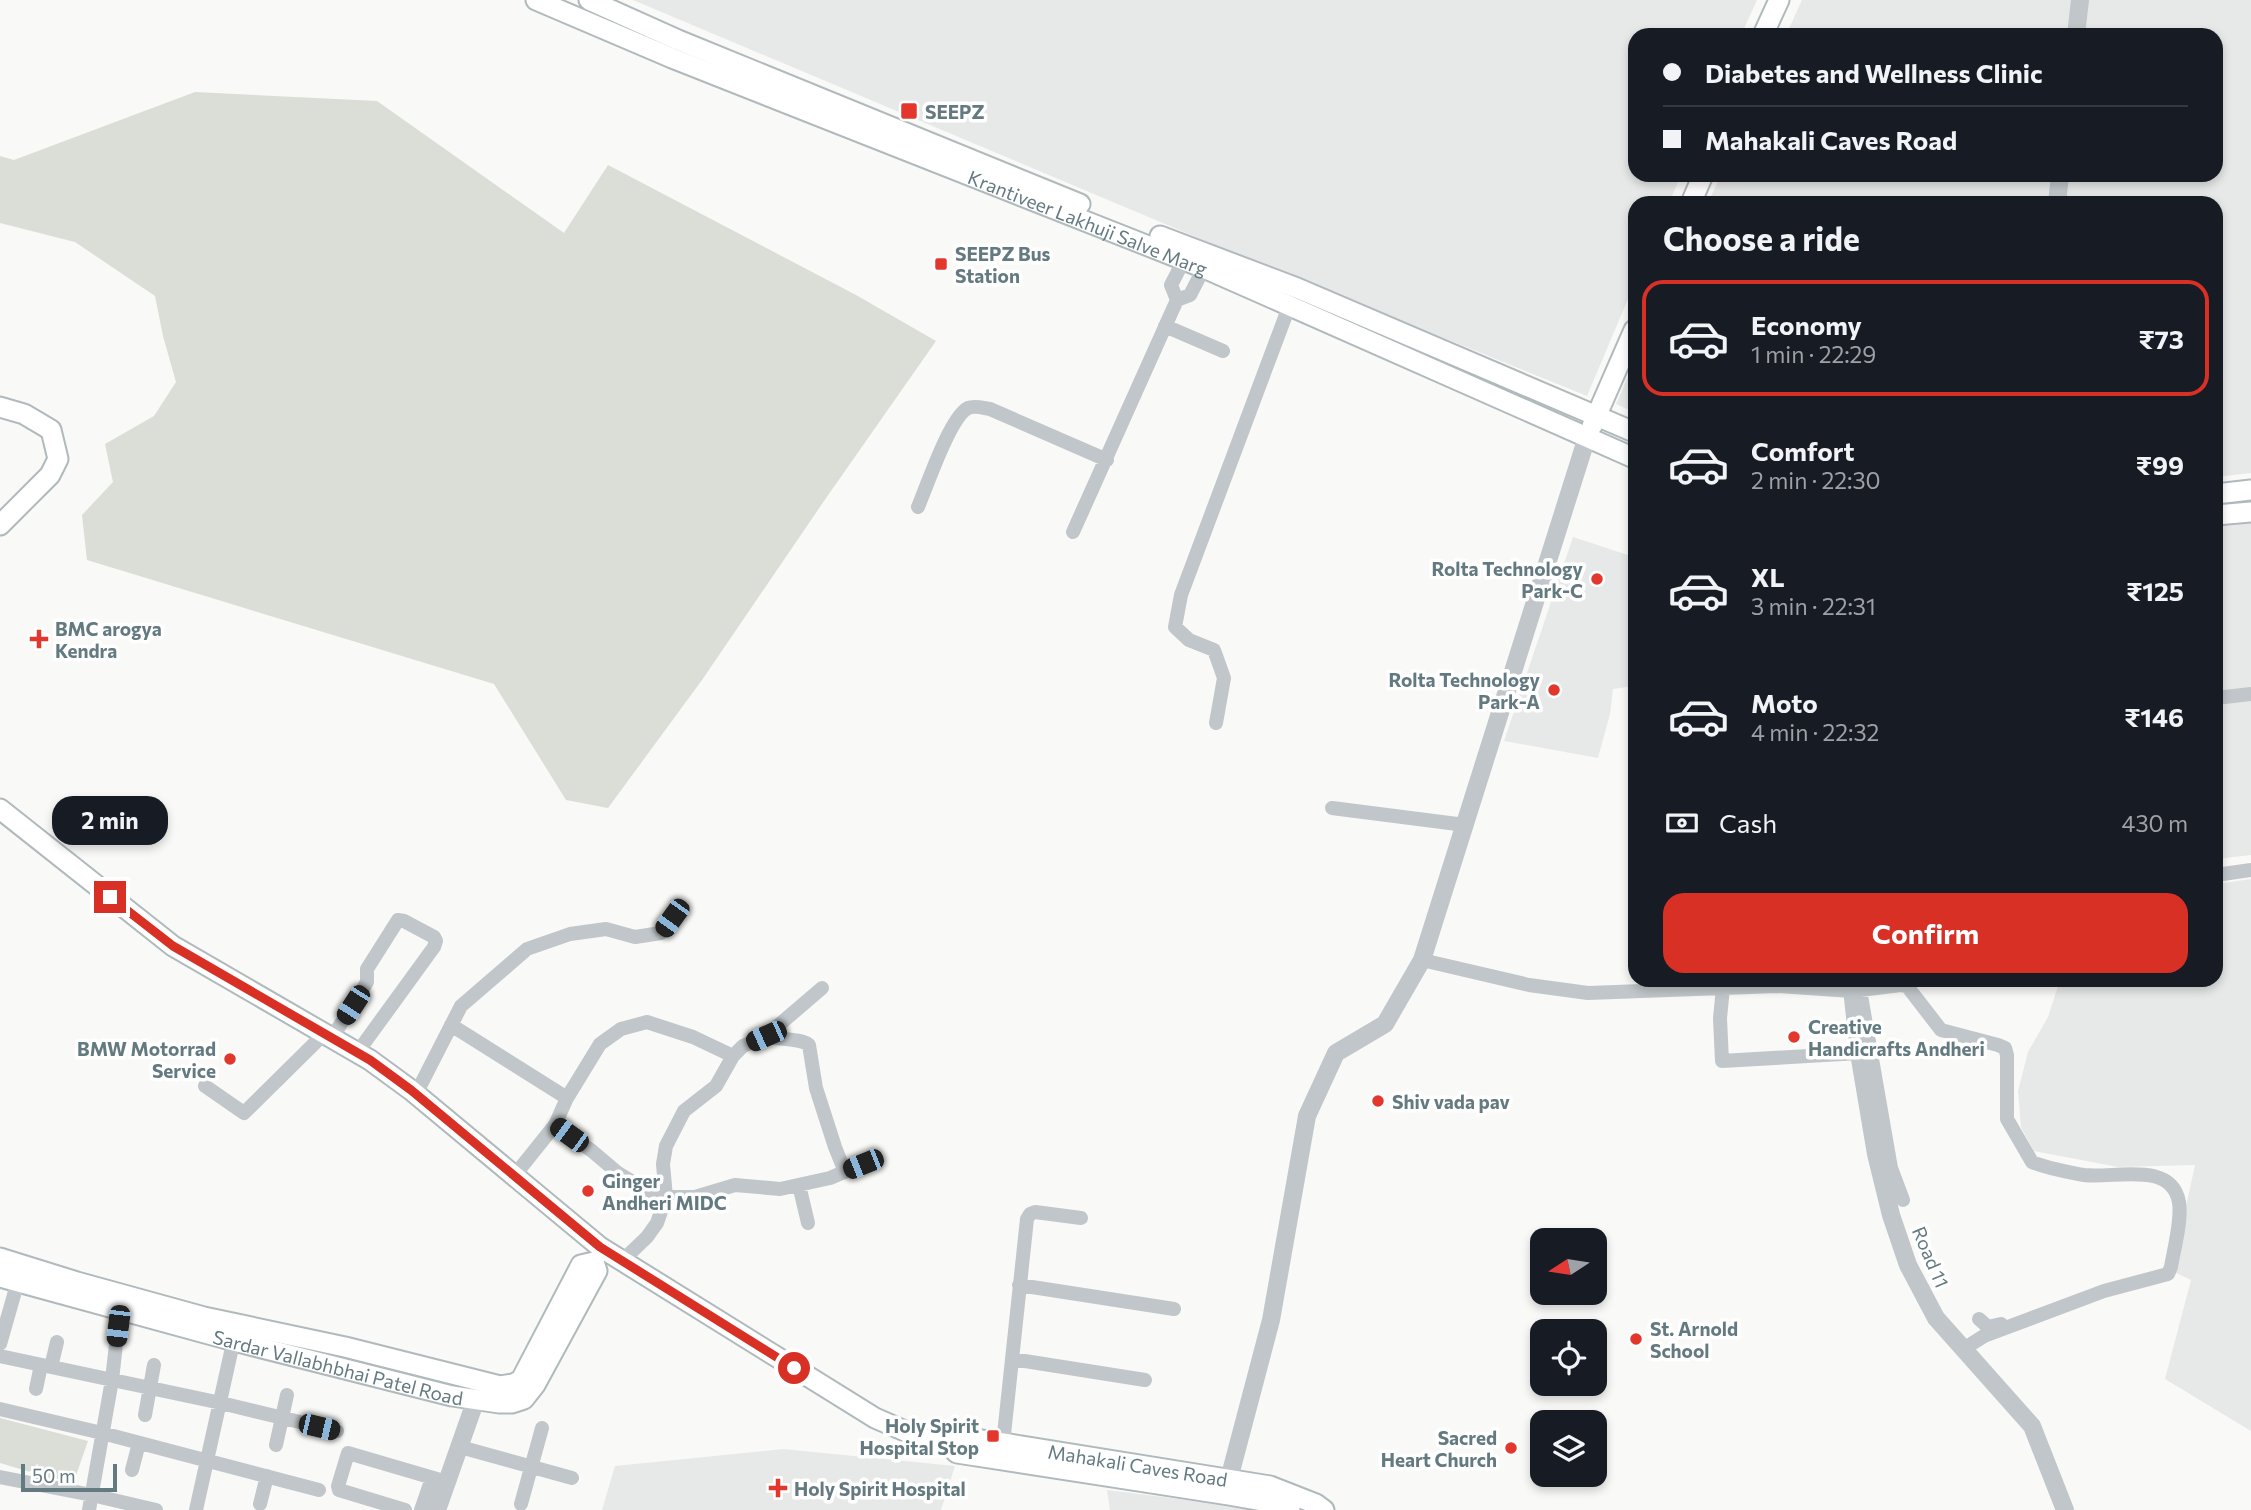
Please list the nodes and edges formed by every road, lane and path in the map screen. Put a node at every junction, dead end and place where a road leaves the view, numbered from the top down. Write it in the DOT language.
graph roads {
  1 [pos="537,0"];
  2 [pos="589,0"];
  3 [pos="1779,0"];
  4 [pos="2080,0"];
  5 [pos="1766,28"];
  6 [pos="2077,28"];
  7 [pos="675,49"];
  8 [pos="1184,260"];
  9 [pos="1204,268"];
  10 [pos="1177,300"];
  11 [pos="1290,304"];
  12 [pos="1165,326"];
  13 [pos="1628,344"];
  14 [pos="1223,351"];
  15 [pos="0,407"];
  16 [pos="1597,414"];
  17 [pos="1628,429"];
  18 [pos="1587,437"];
  19 [pos="1628,455"];
  20 [pos="1107,460"];
  21 [pos="2251,491"];
  22 [pos="2223,493"];
  23 [pos="918,507"];
  24 [pos="2251,512"];
  25 [pos="2223,514"];
  26 [pos="0,525"];
  27 [pos="1073,532"];
  28 [pos="2251,694"];
  29 [pos="2223,697"];
  30 [pos="1216,723"];
  31 [pos="1332,807"];
  32 [pos="0,809"];
  33 [pos="1465,825"];
  34 [pos="2251,870"];
  35 [pos="2223,874"];
  36 [pos="672,918"];
  37 [pos="1422,960"];
  38 [pos="1731,987"];
  39 [pos="1854,987"];
  40 [pos="1906,987"];
  41 [pos="822,988"];
  42 [pos="1723,988"];
  43 [pos="451,1025"];
  44 [pos="328,1036"];
  45 [pos="766,1036"];
  46 [pos="357,1053"];
  47 [pos="1859,1053"];
  48 [pos="733,1056"];
  49 [pos="205,1086"];
  50 [pos="416,1094"];
  51 [pos="567,1098"];
  52 [pos="555,1125"];
  53 [pos="863,1164"];
  54 [pos="845,1172"];
  55 [pos="514,1176"];
  56 [pos="799,1185"];
  57 [pos="666,1197"];
  58 [pos="1903,1200"];
  59 [pos="1081,1218"];
  60 [pos="808,1223"];
  61 [pos="597,1255"];
  62 [pos="0,1258"];
  63 [pos="623,1260"];
  64 [pos="13,1275"];
  65 [pos="1019,1285"];
  66 [pos="2106,1291"];
  67 [pos="1174,1309"];
  68 [pos="1979,1319"];
  69 [pos="118,1326"];
  70 [pos="236,1332"];
  71 [pos="57,1342"];
  72 [pos="0,1344"];
  73 [pos="1965,1348"];
  74 [pos="0,1356"];
  75 [pos="1012,1359"];
  76 [pos="155,1365"];
  77 [pos="46,1366"];
  78 [pos="112,1380"];
  79 [pos="1145,1380"];
  80 [pos="150,1388"];
  81 [pos="36,1389"];
  82 [pos="479,1391"];
  83 [pos="288,1395"];
  84 [pos="221,1403"];
  85 [pos="0,1409"];
  86 [pos="145,1415"];
  87 [pos="282,1419"];
  88 [pos="541,1428"];
  89 [pos="337,1431"];
  90 [pos="103,1433"];
  91 [pos="139,1443"];
  92 [pos="275,1445"];
  93 [pos="460,1447"];
  94 [pos="1002,1451"];
  95 [pos="208,1460"];
  96 [pos="531,1467"];
  97 [pos="132,1470"];
  98 [pos="267,1476"];
  99 [pos="0,1477"];
  100 [pos="572,1478"];
  101 [pos="1229,1479"];
  102 [pos="439,1480"];
  103 [pos="319,1490"];
  104 [pos="92,1495"];
  105 [pos="260,1504"];
  106 [pos="521,1504"];
  107 [pos="129,1507"];
  108 [pos="89,1510"];
  109 [pos="156,1510"];
  110 [pos="196,1510"];
  111 [pos="405,1510"];
  112 [pos="421,1510"];
  113 [pos="437,1510"];
  114 [pos="1290,1510"];
  115 [pos="1324,1510"];
  116 [pos="2066,1510"];
  1 -- 7 [label="main road, Krantiveer Lakhuji Salve Marg"];
  2 -- 7 [label="main road, Krantiveer Lakhuji Salve Marg"];
  3 -- 5 [label="main road"];
  4 -- 6 [label="street"];
  7 -- 8 [label="main road, Krantiveer Lakhuji Salve Marg"];
  7 -- 16 [label="main road, Krantiveer Lakhuji Salve Marg"];
  8 -- 9 [label="main road, Krantiveer Lakhuji Salve Marg"];
  8 -- 10 [label="street"];
  9 -- 10 [label="street"];
  9 -- 11 [label="main road, Krantiveer Lakhuji Salve Marg"];
  10 -- 12 [label="street"];
  11 -- 18 [label="main road, Krantiveer Lakhuji Salve Marg"];
  11 -- 30 [label="street"];
  12 -- 14 [label="street"];
  12 -- 20 [label="street"];
  13 -- 16 [label="main road"];
  15 -- 26 [label="main road"];
  16 -- 17 [label="main road, Krantiveer Lakhuji Salve Marg"];
  16 -- 18 [label="main road"];
  18 -- 19 [label="main road, Krantiveer Lakhuji Salve Marg"];
  18 -- 33 [label="street"];
  20 -- 23 [label="street"];
  20 -- 27 [label="street"];
  21 -- 22 [label="main road"];
  24 -- 25 [label="main road"];
  28 -- 29 [label="street"];
  31 -- 33 [label="street"];
  32 -- 44 [label="main road, Mahakali Caves Road"];
  33 -- 37 [label="street"];
  34 -- 35 [label="street"];
  36 -- 43 [label="street"];
  37 -- 42 [label="street"];
  37 -- 101 [label="street"];
  38 -- 42 [label="street"];
  39 -- 47 [label="street, Road 11"];
  39 -- 58 [label="street"];
  40 -- 66 [label="street"];
  41 -- 45 [label="street"];
  42 -- 47 [label="street"];
  43 -- 50 [label="street"];
  43 -- 51 [label="street"];
  44 -- 46 [label="main road, Mahakali Caves Road"];
  44 -- 46 [label="street"];
  44 -- 49 [label="street"];
  45 -- 48 [label="street"];
  45 -- 54 [label="street"];
  46 -- 50 [label="main road, Mahakali Caves Road"];
  47 -- 73 [label="street, Road 11"];
  48 -- 51 [label="street"];
  48 -- 57 [label="street"];
  50 -- 55 [label="main road, Mahakali Caves Road"];
  51 -- 52 [label="street"];
  52 -- 55 [label="street"];
  52 -- 57 [label="street"];
  53 -- 54 [label="street"];
  54 -- 56 [label="street"];
  55 -- 61 [label="main road, Mahakali Caves Road"];
  56 -- 57 [label="street"];
  56 -- 60 [label="street"];
  57 -- 63 [label="street"];
  59 -- 65 [label="street"];
  61 -- 63 [label="main road, Mahakali Caves Road"];
  61 -- 82 [label="main road, Sardar Vallabhbhai Patel Road"];
  62 -- 64 [label="main road, Sardar Vallabhbhai Patel Road"];
  63 -- 94 [label="main road, Mahakali Caves Road"];
  64 -- 70 [label="main road, Sardar Vallabhbhai Patel Road"];
  64 -- 72 [label="street"];
  65 -- 67 [label="street"];
  65 -- 75 [label="street"];
  66 -- 68 [label="street"];
  66 -- 73 [label="street"];
  69 -- 78 [label="street"];
  70 -- 82 [label="main road, Sardar Vallabhbhai Patel Road"];
  70 -- 84 [label="street"];
  71 -- 77 [label="street"];
  73 -- 116 [label="street, Road 11"];
  74 -- 77 [label="street"];
  75 -- 79 [label="street"];
  75 -- 94 [label="street"];
  76 -- 80 [label="street"];
  77 -- 78 [label="street"];
  77 -- 81 [label="street"];
  78 -- 80 [label="street"];
  78 -- 90 [label="street"];
  80 -- 84 [label="street"];
  80 -- 86 [label="street"];
  82 -- 93 [label="street"];
  83 -- 87 [label="street"];
  84 -- 87 [label="street"];
  84 -- 95 [label="street"];
  85 -- 90 [label="street"];
  87 -- 89 [label="street"];
  87 -- 92 [label="street"];
  88 -- 96 [label="street"];
  90 -- 91 [label="street"];
  90 -- 104 [label="street"];
  91 -- 95 [label="street"];
  91 -- 97 [label="street"];
  93 -- 96 [label="street"];
  93 -- 102 [label="street"];
  94 -- 101 [label="main road, Mahakali Caves Road"];
  94 -- 114 [label="main road, Mahakali Caves Road"];
  95 -- 98 [label="street"];
  95 -- 110 [label="street"];
  96 -- 100 [label="street"];
  96 -- 106 [label="street"];
  98 -- 103 [label="street"];
  98 -- 105 [label="street"];
  99 -- 104 [label="street"];
  101 -- 115 [label="main road, Mahakali Caves Road"];
  102 -- 111 [label="street"];
  102 -- 112 [label="street"];
  102 -- 113 [label="street"];
  104 -- 107 [label="street"];
  104 -- 108 [label="street"];
  107 -- 109 [label="street"];
}
